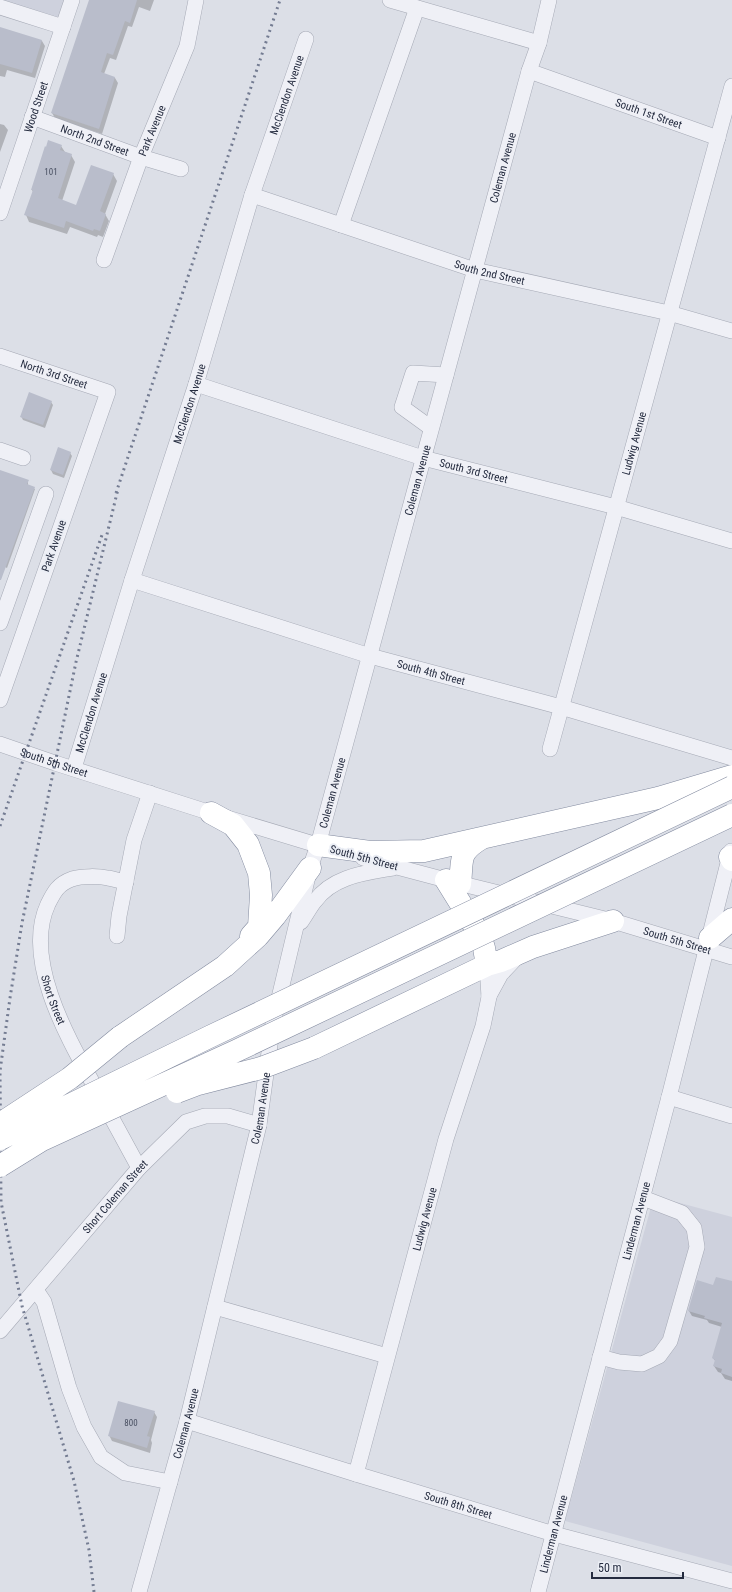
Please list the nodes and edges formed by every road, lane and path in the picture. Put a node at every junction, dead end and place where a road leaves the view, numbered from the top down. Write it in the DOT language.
graph roads {
  1 [pos="72,0"];
  2 [pos="196,0"];
  3 [pos="390,0"];
  4 [pos="550,0"];
  5 [pos="0,6"];
  6 [pos="417,8"];
  7 [pos="63,27"];
  8 [pos="306,39"];
  9 [pos="539,43"];
  10 [pos="529,71"];
  11 [pos="732,86"];
  12 [pos="32,117"];
  13 [pos="718,138"];
  14 [pos="142,157"];
  15 [pos="181,169"];
  16 [pos="252,194"];
  17 [pos="0,213"];
  18 [pos="341,225"];
  19 [pos="104,260"];
  20 [pos="475,270"];
  21 [pos="669,313"];
  22 [pos="732,331"];
  23 [pos="0,356"];
  24 [pos="446,375"];
  25 [pos="196,384"];
  26 [pos="108,392"];
  27 [pos="431,428"];
  28 [pos="0,450"];
  29 [pos="23,458"];
  30 [pos="423,458"];
  31 [pos="46,494"];
  32 [pos="616,507"];
  33 [pos="732,541"];
  34 [pos="132,580"];
  35 [pos="3,606"];
  36 [pos="0,622"];
  37 [pos="370,656"];
  38 [pos="0,700"];
  39 [pos="561,707"];
  40 [pos="0,744"];
  41 [pos="550,750"];
  42 [pos="732,758"];
  43 [pos="74,768"];
  44 [pos="732,776"];
  45 [pos="732,788"];
  46 [pos="150,793"];
  47 [pos="211,813"];
  48 [pos="732,815"];
  49 [pos="482,838"];
  50 [pos="318,845"];
  51 [pos="731,855"];
  52 [pos="398,867"];
  53 [pos="310,868"];
  54 [pos="126,882"];
  55 [pos="453,882"];
  56 [pos="732,919"];
  57 [pos="612,921"];
  58 [pos="294,933"];
  59 [pos="117,936"];
  60 [pos="708,944"];
  61 [pos="523,951"];
  62 [pos="732,957"];
  63 [pos="487,965"];
  64 [pos="225,966"];
  65 [pos="488,997"];
  66 [pos="669,1097"];
  67 [pos="732,1116"];
  68 [pos="0,1124"];
  69 [pos="258,1125"];
  70 [pos="0,1139"];
  71 [pos="42,1140"];
  72 [pos="0,1166"];
  73 [pos="139,1168"];
  74 [pos="643,1198"];
  75 [pos="36,1290"];
  76 [pos="215,1307"];
  77 [pos="0,1331"];
  78 [pos="387,1356"];
  79 [pos="600,1357"];
  80 [pos="187,1421"];
  81 [pos="356,1474"];
  82 [pos="170,1482"];
  83 [pos="554,1534"];
  84 [pos="732,1581"];
  85 [pos="139,1592"];
  86 [pos="538,1592"];
  1 -- 7 [label="street, Wood Street"];
  2 -- 14 [label="street, Park Avenue"];
  3 -- 6 [label="street"];
  4 -- 9 [label="street, Coleman Avenue"];
  5 -- 7 [label="street"];
  6 -- 9 [label="street"];
  6 -- 18 [label="street"];
  7 -- 12 [label="street, Wood Street"];
  8 -- 16 [label="street, McClendon Avenue"];
  9 -- 10 [label="street, Coleman Avenue"];
  10 -- 13 [label="street, South 1st Street"];
  10 -- 20 [label="street, Coleman Avenue"];
  11 -- 13 [label="street"];
  12 -- 14 [label="street, North 2nd Street"];
  12 -- 17 [label="street, Wood Street"];
  13 -- 21 [label="street, Ludwig Avenue"];
  14 -- 15 [label="street, North 2nd Street"];
  14 -- 19 [label="street, Park Avenue"];
  16 -- 18 [label="street, South 2nd Street"];
  16 -- 25 [label="street, McClendon Avenue"];
  18 -- 20 [label="street, South 2nd Street"];
  20 -- 21 [label="street, South 2nd Street"];
  20 -- 24 [label="street, Coleman Avenue"];
  21 -- 22 [label="street, South 2nd Street"];
  21 -- 32 [label="street, Ludwig Avenue"];
  23 -- 26 [label="street, North 3rd Street"];
  24 -- 27 [label="street, Coleman Avenue"];
  24 -- 27 [label="street"];
  25 -- 30 [label="street, South 3rd Street"];
  25 -- 34 [label="street, McClendon Avenue"];
  26 -- 38 [label="street, Park Avenue"];
  27 -- 30 [label="street, Coleman Avenue"];
  28 -- 29 [label="street"];
  30 -- 32 [label="street, South 3rd Street"];
  30 -- 37 [label="street, Coleman Avenue"];
  31 -- 35 [label="street"];
  32 -- 33 [label="street, South 3rd Street"];
  32 -- 39 [label="street, Ludwig Avenue"];
  34 -- 37 [label="street, South 4th Street"];
  34 -- 43 [label="street, McClendon Avenue"];
  35 -- 36 [label="street"];
  37 -- 39 [label="street, South 4th Street"];
  37 -- 50 [label="street, Coleman Avenue"];
  39 -- 41 [label="street, Ludwig Avenue"];
  39 -- 42 [label="street, South 4th Street"];
  40 -- 43 [label="street, South 5th Street"];
  43 -- 46 [label="street, South 5th Street"];
  44 -- 49 [label="highway"];
  45 -- 70 [label="highway, bridge"];
  46 -- 47 [label="street, South 5th Street"];
  46 -- 54 [label="street"];
  47 -- 50 [label="street, South 5th Street"];
  47 -- 64 [label="highway"];
  48 -- 71 [label="highway, bridge"];
  49 -- 50 [label="highway"];
  49 -- 55 [label="highway"];
  50 -- 52 [label="street, South 5th Street"];
  50 -- 53 [label="street, Coleman Avenue"];
  51 -- 60 [label="street, Linderman Avenue"];
  52 -- 55 [label="street, South 5th Street"];
  52 -- 58 [label="street"];
  53 -- 58 [label="street, Coleman Avenue"];
  53 -- 64 [label="highway"];
  54 -- 59 [label="street"];
  54 -- 73 [label="street, Short Street"];
  55 -- 57 [label="street, South 5th Street"];
  55 -- 63 [label="highway"];
  56 -- 60 [label="highway"];
  57 -- 60 [label="street, South 5th Street"];
  57 -- 61 [label="highway"];
  58 -- 69 [label="street, Coleman Avenue"];
  60 -- 62 [label="street, South 5th Street"];
  60 -- 66 [label="street, Linderman Avenue"];
  61 -- 63 [label="highway"];
  61 -- 65 [label="street"];
  63 -- 65 [label="street, Ludwig Avenue"];
  63 -- 71 [label="highway, bridge"];
  64 -- 68 [label="highway, bridge"];
  65 -- 78 [label="street, Ludwig Avenue"];
  66 -- 67 [label="street"];
  66 -- 74 [label="street, Linderman Avenue"];
  69 -- 73 [label="street, Short Coleman Street"];
  69 -- 76 [label="street, Coleman Avenue"];
  71 -- 72 [label="highway, bridge"];
  73 -- 75 [label="street, Short Coleman Street"];
  74 -- 79 [label="street, Linderman Avenue"];
  74 -- 79 [label="street"];
  75 -- 77 [label="street, Short Coleman Street"];
  75 -- 82 [label="street"];
  76 -- 78 [label="street"];
  76 -- 80 [label="street, Coleman Avenue"];
  78 -- 81 [label="street, Ludwig Avenue"];
  79 -- 83 [label="street, Linderman Avenue"];
  80 -- 81 [label="street, South 8th Street"];
  80 -- 82 [label="street, Coleman Avenue"];
  81 -- 83 [label="street, South 8th Street"];
  82 -- 85 [label="street, Coleman Avenue"];
  83 -- 84 [label="street, South 8th Street"];
  83 -- 86 [label="street, Linderman Avenue"];
}
